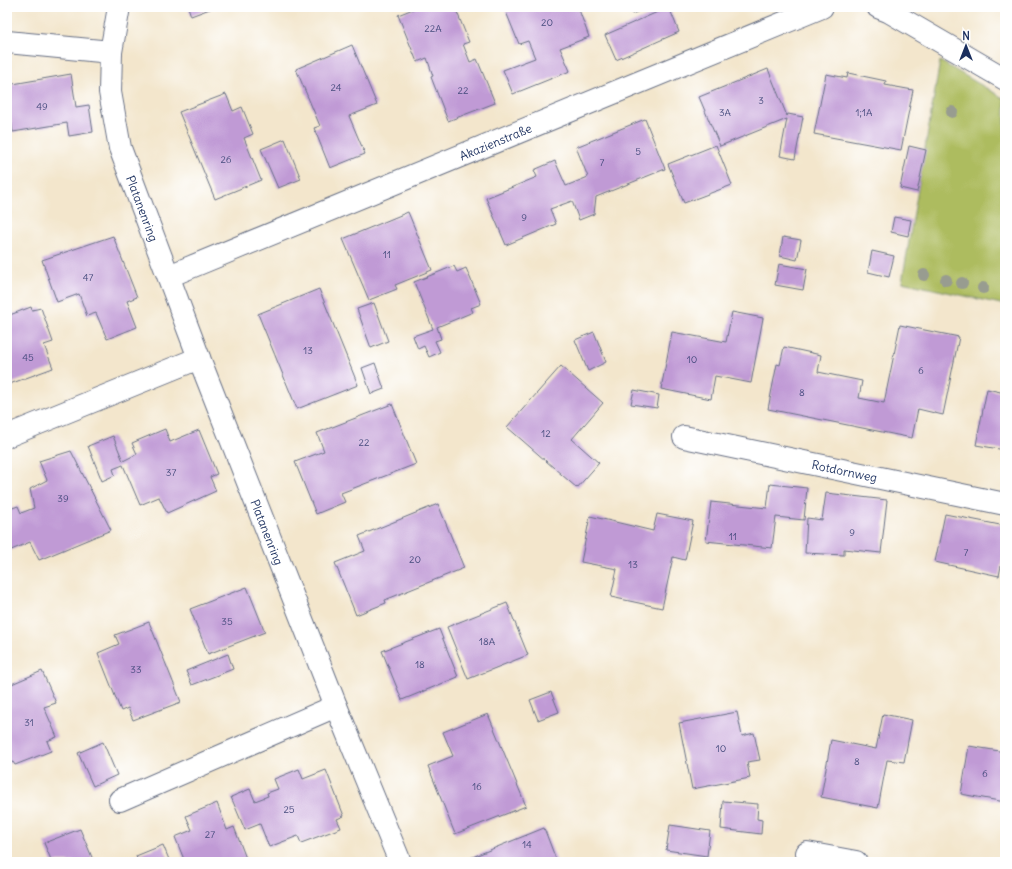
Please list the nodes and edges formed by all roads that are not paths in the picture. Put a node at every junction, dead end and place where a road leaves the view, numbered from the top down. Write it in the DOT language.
graph roads {
  1 [pos="119,7"];
  2 [pos="822,7"];
  3 [pos="878,7"];
  4 [pos="7,42"];
  5 [pos="111,52"];
  6 [pos="1005,80"];
  7 [pos="169,276"];
  8 [pos="199,358"];
  9 [pos="7,436"];
  10 [pos="684,437"];
  11 [pos="1005,504"];
  12 [pos="336,706"];
  13 [pos="120,800"];
  14 [pos="807,853"];
  15 [pos="400,862"];
  16 [pos="856,862"];
  1 -- 5 [label="street, Platanenring"];
  2 -- 7 [label="street, Akazienstraße"];
  3 -- 6 [label="street"];
  4 -- 5 [label="street"];
  5 -- 7 [label="street, Platanenring"];
  7 -- 8 [label="street, Platanenring"];
  8 -- 9 [label="street"];
  8 -- 12 [label="street, Platanenring"];
  10 -- 11 [label="street, Rotdornweg"];
  12 -- 13 [label="street"];
  12 -- 15 [label="street, Platanenring"];
  14 -- 16 [label="street"];
}
